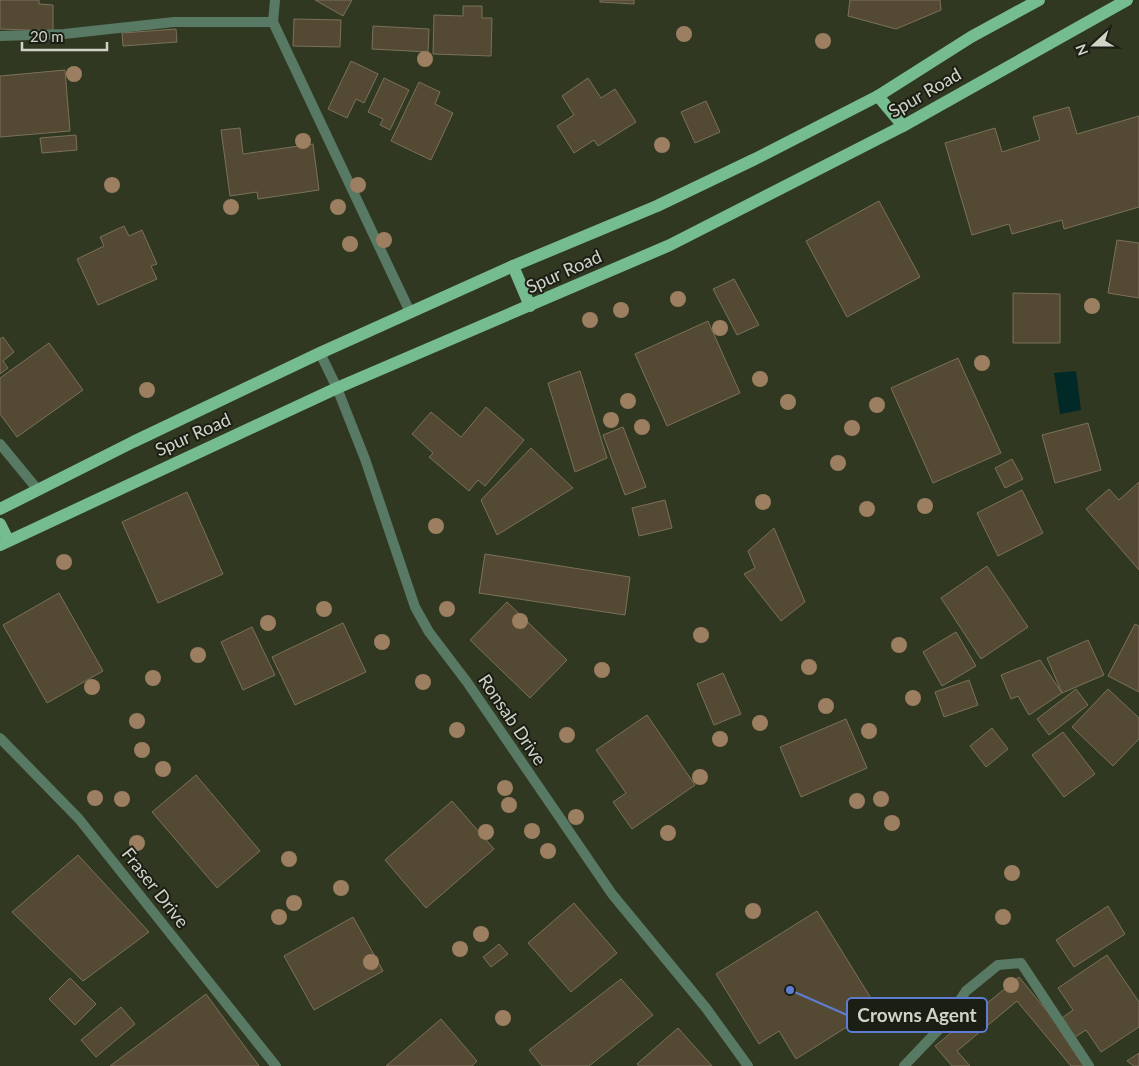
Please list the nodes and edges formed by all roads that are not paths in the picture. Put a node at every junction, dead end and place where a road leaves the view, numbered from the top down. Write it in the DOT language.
graph roads {
  1 [pos="275,0"];
  2 [pos="1039,0"];
  3 [pos="1127,0"];
  4 [pos="274,22"];
  5 [pos="0,36"];
  6 [pos="878,96"];
  7 [pos="903,126"];
  8 [pos="512,266"];
  9 [pos="530,306"];
  10 [pos="410,312"];
  11 [pos="320,353"];
  12 [pos="337,388"];
  13 [pos="0,444"];
  14 [pos="38,490"];
  15 [pos="0,509"];
  16 [pos="0,524"];
  17 [pos="4,543"];
  18 [pos="0,738"];
  19 [pos="276,1066"];
  20 [pos="748,1066"];
  21 [pos="904,1066"];
  22 [pos="1089,1066"];
  1 -- 4 [label="street"];
  2 -- 6 [label="main road, Spur Road"];
  3 -- 7 [label="main road, Spur Road"];
  4 -- 5 [label="street"];
  4 -- 10 [label="street"];
  6 -- 7 [label="main road"];
  6 -- 8 [label="main road, Spur Road"];
  7 -- 9 [label="main road, Spur Road"];
  8 -- 9 [label="main road"];
  8 -- 10 [label="main road, Spur Road"];
  9 -- 12 [label="main road, Spur Road"];
  10 -- 11 [label="main road, Spur Road"];
  11 -- 12 [label="street, Ronsab Drive"];
  11 -- 14 [label="main road, Spur Road"];
  12 -- 17 [label="main road, Spur Road"];
  12 -- 20 [label="street, Ronsab Drive"];
  13 -- 14 [label="street"];
  14 -- 15 [label="main road, Spur Road"];
  16 -- 17 [label="main road"];
  18 -- 19 [label="street, Fraser Drive"];
  21 -- 22 [label="street"];
}
